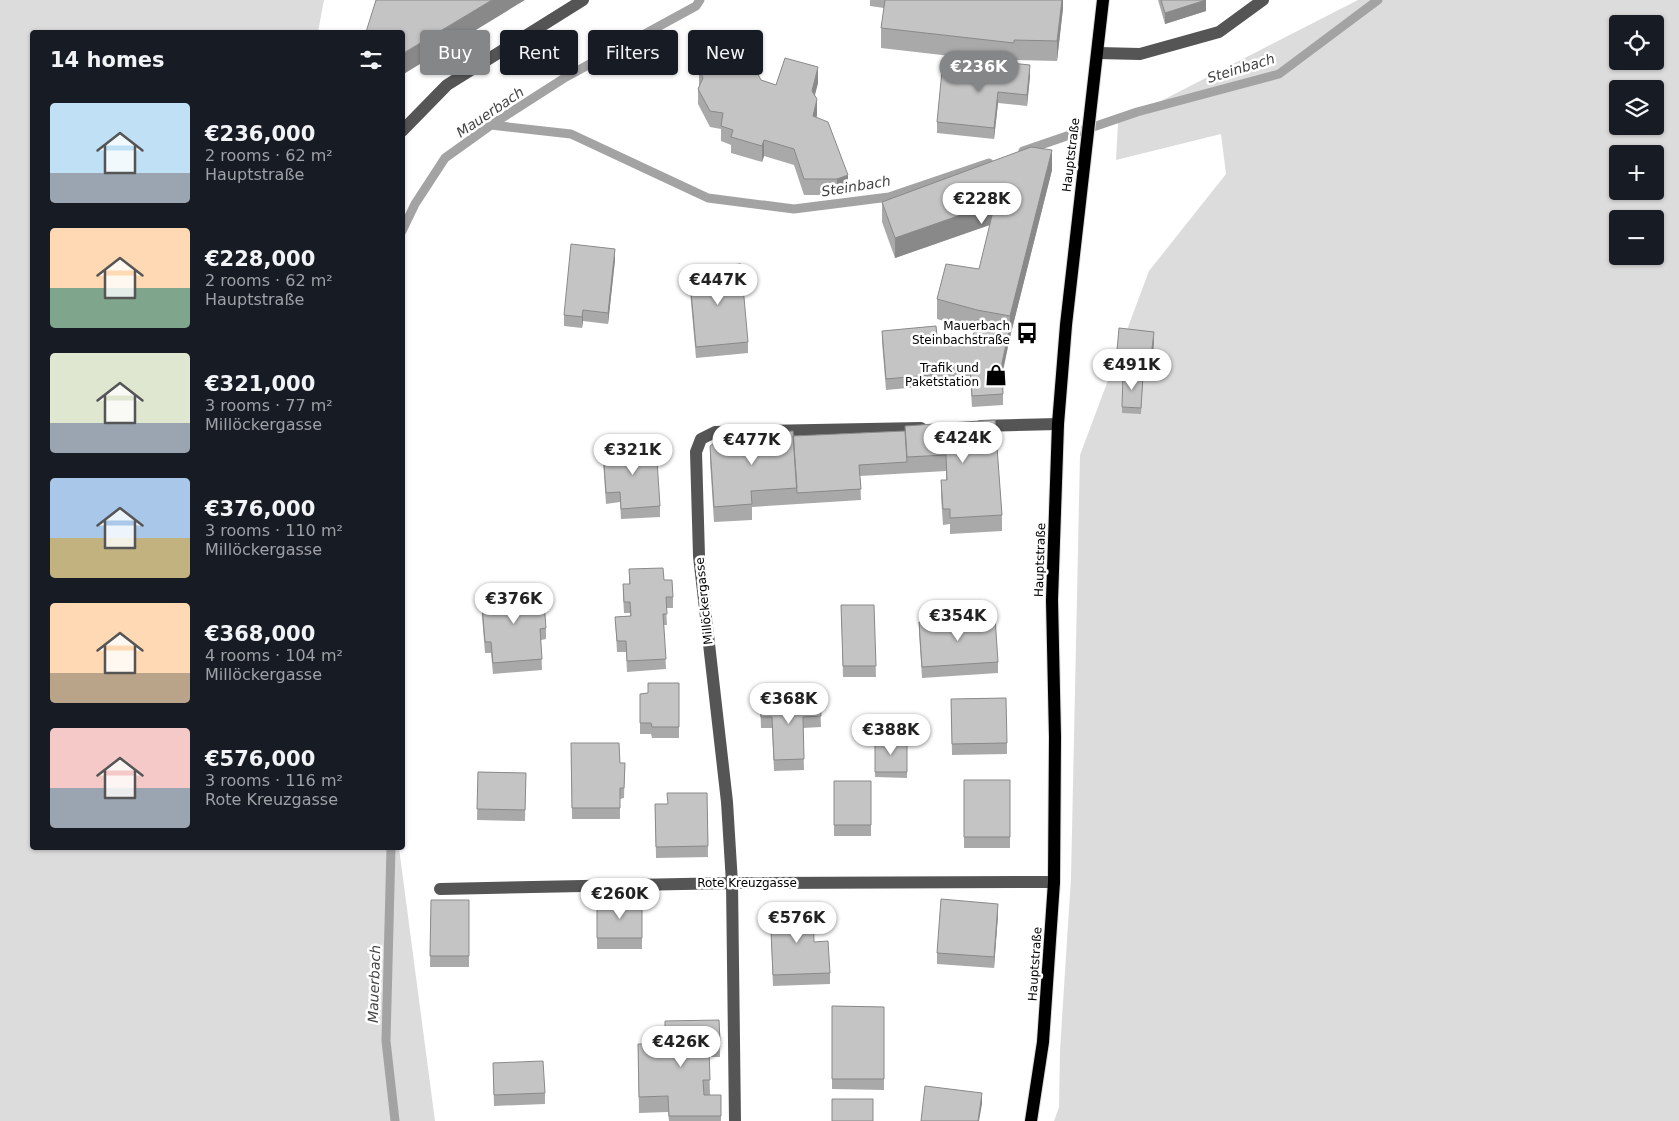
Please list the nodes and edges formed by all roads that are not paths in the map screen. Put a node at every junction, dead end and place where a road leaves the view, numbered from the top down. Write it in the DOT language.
graph roads {
  1 [pos="583,0"];
  2 [pos="1103,0"];
  3 [pos="1263,0"];
  4 [pos="1098,53"];
  5 [pos="405,128"];
  6 [pos="1058,424"];
  7 [pos="969,426"];
  8 [pos="930,427"];
  9 [pos="1054,882"];
  10 [pos="732,883"];
  11 [pos="440,889"];
  12 [pos="735,1121"];
  13 [pos="1031,1121"];
  1 -- 5 [label="street"];
  2 -- 4 [label="main road, Hauptstraße"];
  3 -- 4 [label="street"];
  4 -- 6 [label="main road, Hauptstraße"];
  6 -- 7 [label="street"];
  6 -- 9 [label="main road, Hauptstraße"];
  8 -- 10 [label="street, Millöckergasse"];
  9 -- 10 [label="street, Rote Kreuzgasse"];
  9 -- 13 [label="main road, Hauptstraße"];
  10 -- 11 [label="street, Rote Kreuzgasse"];
  10 -- 12 [label="street, Millöckergasse"];
}
